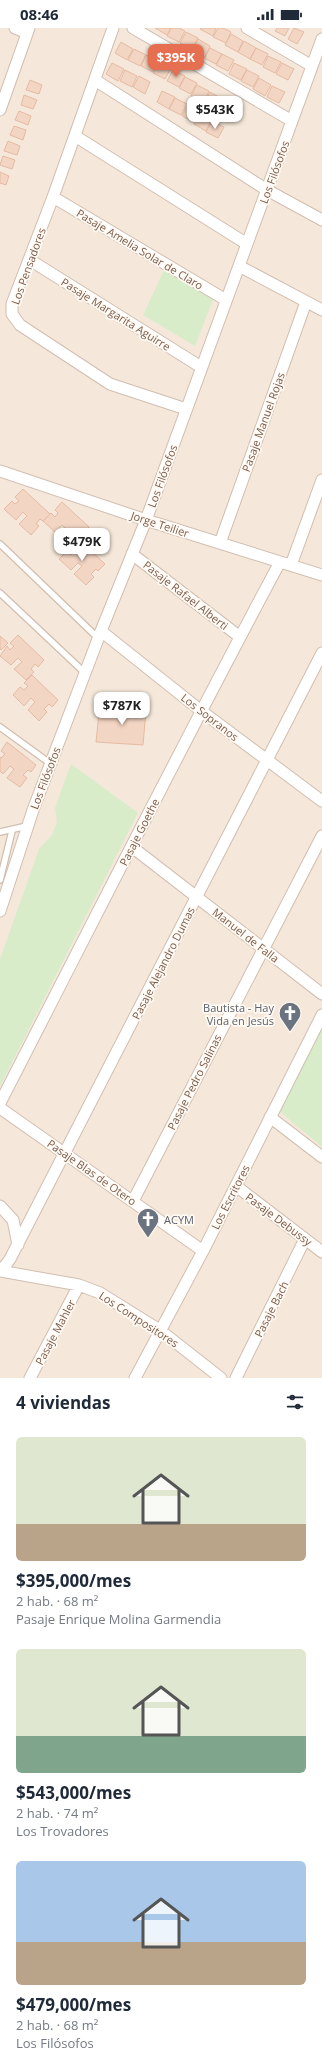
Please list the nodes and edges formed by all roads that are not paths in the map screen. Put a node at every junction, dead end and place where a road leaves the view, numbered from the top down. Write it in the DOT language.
graph roads {
  1 [pos="15,28"];
  2 [pos="113,28"];
  3 [pos="133,28"];
  4 [pos="247,28"];
  5 [pos="28,30"];
  6 [pos="322,39"];
  7 [pos="312,66"];
  8 [pos="95,80"];
  9 [pos="0,108"];
  10 [pos="292,121"];
  11 [pos="75,136"];
  12 [pos="267,190"];
  13 [pos="53,197"];
  14 [pos="322,220"];
  15 [pos="247,244"];
  16 [pos="30,260"];
  17 [pos="239,266"];
  18 [pos="226,300"];
  19 [pos="306,302"];
  20 [pos="322,310"];
  21 [pos="201,367"];
  22 [pos="186,409"];
  23 [pos="0,471"];
  24 [pos="322,480"];
  25 [pos="146,520"];
  26 [pos="220,543"];
  27 [pos="0,544"];
  28 [pos="132,554"];
  29 [pos="280,562"];
  30 [pos="291,565"];
  31 [pos="322,575"];
  32 [pos="0,593"];
  33 [pos="99,635"];
  34 [pos="240,637"];
  35 [pos="322,653"];
  36 [pos="85,673"];
  37 [pos="200,710"];
  38 [pos="0,727"];
  39 [pos="267,761"];
  40 [pos="51,764"];
  41 [pos="322,801"];
  42 [pos="28,826"];
  43 [pos="12,831"];
  44 [pos="0,832"];
  45 [pos="322,836"];
  46 [pos="132,847"];
  47 [pos="0,880"];
  48 [pos="197,897"];
  49 [pos="0,911"];
  50 [pos="263,948"];
  51 [pos="322,994"];
  52 [pos="322,1015"];
  53 [pos="0,1102"];
  54 [pos="0,1108"];
  55 [pos="270,1117"];
  56 [pos="66,1155"];
  57 [pos="322,1157"];
  58 [pos="236,1186"];
  59 [pos="133,1201"];
  60 [pos="0,1206"];
  61 [pos="306,1239"];
  62 [pos="18,1246"];
  63 [pos="203,1251"];
  64 [pos="322,1252"];
  65 [pos="0,1271"];
  66 [pos="79,1286"];
  67 [pos="161,1331"];
  68 [pos="30,1378"];
  69 [pos="135,1378"];
  70 [pos="221,1378"];
  71 [pos="236,1378"];
  1 -- 5 [label="street"];
  2 -- 8 [label="street, Los Pensadores"];
  3 -- 10 [label="street"];
  4 -- 7 [label="street"];
  5 -- 9 [label="street"];
  6 -- 7 [label="street, Los Filósofos"];
  7 -- 10 [label="street, Los Filósofos"];
  8 -- 11 [label="street, Los Pensadores"];
  8 -- 12 [label="street"];
  10 -- 12 [label="street, Los Filósofos"];
  11 -- 13 [label="street, Los Pensadores"];
  11 -- 15 [label="street"];
  12 -- 14 [label="street"];
  12 -- 15 [label="street, Los Filósofos"];
  13 -- 16 [label="street, Los Pensadores"];
  13 -- 18 [label="street, Pasaje Amelia Solar de Claro"];
  15 -- 17 [label="street, Los Filósofos"];
  16 -- 21 [label="street, Pasaje Margarita Aguirre"];
  16 -- 22 [label="street, Los Pensadores"];
  17 -- 18 [label="street, Los Filósofos"];
  17 -- 19 [label="street"];
  18 -- 21 [label="street, Los Filósofos"];
  19 -- 20 [label="street"];
  19 -- 26 [label="street, Pasaje Manuel Rojas"];
  21 -- 22 [label="street, Los Filósofos"];
  22 -- 25 [label="street, Los Filósofos"];
  23 -- 25 [label="street, Jorge Teilier"];
  24 -- 30 [label="street"];
  25 -- 26 [label="street, Jorge Teilier"];
  25 -- 28 [label="street, Los Filósofos"];
  26 -- 29 [label="street, Jorge Teilier"];
  27 -- 33 [label="lane"];
  28 -- 33 [label="street, Los Filósofos"];
  28 -- 34 [label="street, Pasaje Rafael Alberti"];
  29 -- 30 [label="street, Jorge Teilier"];
  29 -- 34 [label="street, Pasaje Goethe"];
  30 -- 31 [label="street, Jorge Teilier"];
  32 -- 36 [label="lane"];
  33 -- 36 [label="street, Los Filósofos"];
  33 -- 37 [label="street, Los Sopranos"];
  34 -- 37 [label="street, Pasaje Goethe"];
  35 -- 39 [label="street, Pasaje Alejandro Dumas"];
  36 -- 40 [label="street, Los Filósofos"];
  37 -- 39 [label="street, Los Sopranos"];
  37 -- 46 [label="street, Pasaje Goethe"];
  38 -- 40 [label="lane"];
  39 -- 41 [label="street, Los Sopranos"];
  39 -- 48 [label="street, Pasaje Alejandro Dumas"];
  40 -- 42 [label="street, Los Filósofos"];
  42 -- 43 [label="lane"];
  42 -- 49 [label="street, Los Filósofos"];
  43 -- 44 [label="lane"];
  43 -- 47 [label="lane"];
  45 -- 50 [label="street, Pasaje Pedro Salinas"];
  46 -- 48 [label="street, Manuel de Falla"];
  46 -- 53 [label="street, Pasaje Goethe"];
  48 -- 50 [label="street, Manuel de Falla"];
  48 -- 56 [label="street, Pasaje Alejandro Dumas"];
  50 -- 51 [label="street, Manuel de Falla"];
  50 -- 59 [label="street, Pasaje Pedro Salinas"];
  52 -- 55 [label="street, Los Escritores"];
  54 -- 56 [label="street, Pasaje Blas de Otero"];
  55 -- 57 [label="street"];
  55 -- 58 [label="street, Los Escritores"];
  56 -- 59 [label="street, Pasaje Blas de Otero"];
  56 -- 62 [label="street, Pasaje Alejandro Dumas"];
  58 -- 61 [label="street, Pasaje Debussy"];
  58 -- 63 [label="street, Los Escritores"];
  59 -- 63 [label="street, Pasaje Blas de Otero"];
  60 -- 62 [label="street"];
  61 -- 64 [label="street, Pasaje Debussy"];
  61 -- 71 [label="street, Pasaje Bach"];
  62 -- 65 [label="street, Pasaje Alejandro Dumas"];
  63 -- 67 [label="street, Los Escritores"];
  65 -- 66 [label="street, Los Compositores"];
  66 -- 67 [label="street, Los Compositores"];
  66 -- 68 [label="street, Pasaje Mahler"];
  67 -- 69 [label="street, Los Escritores"];
  67 -- 70 [label="street, Los Compositores"];
}
